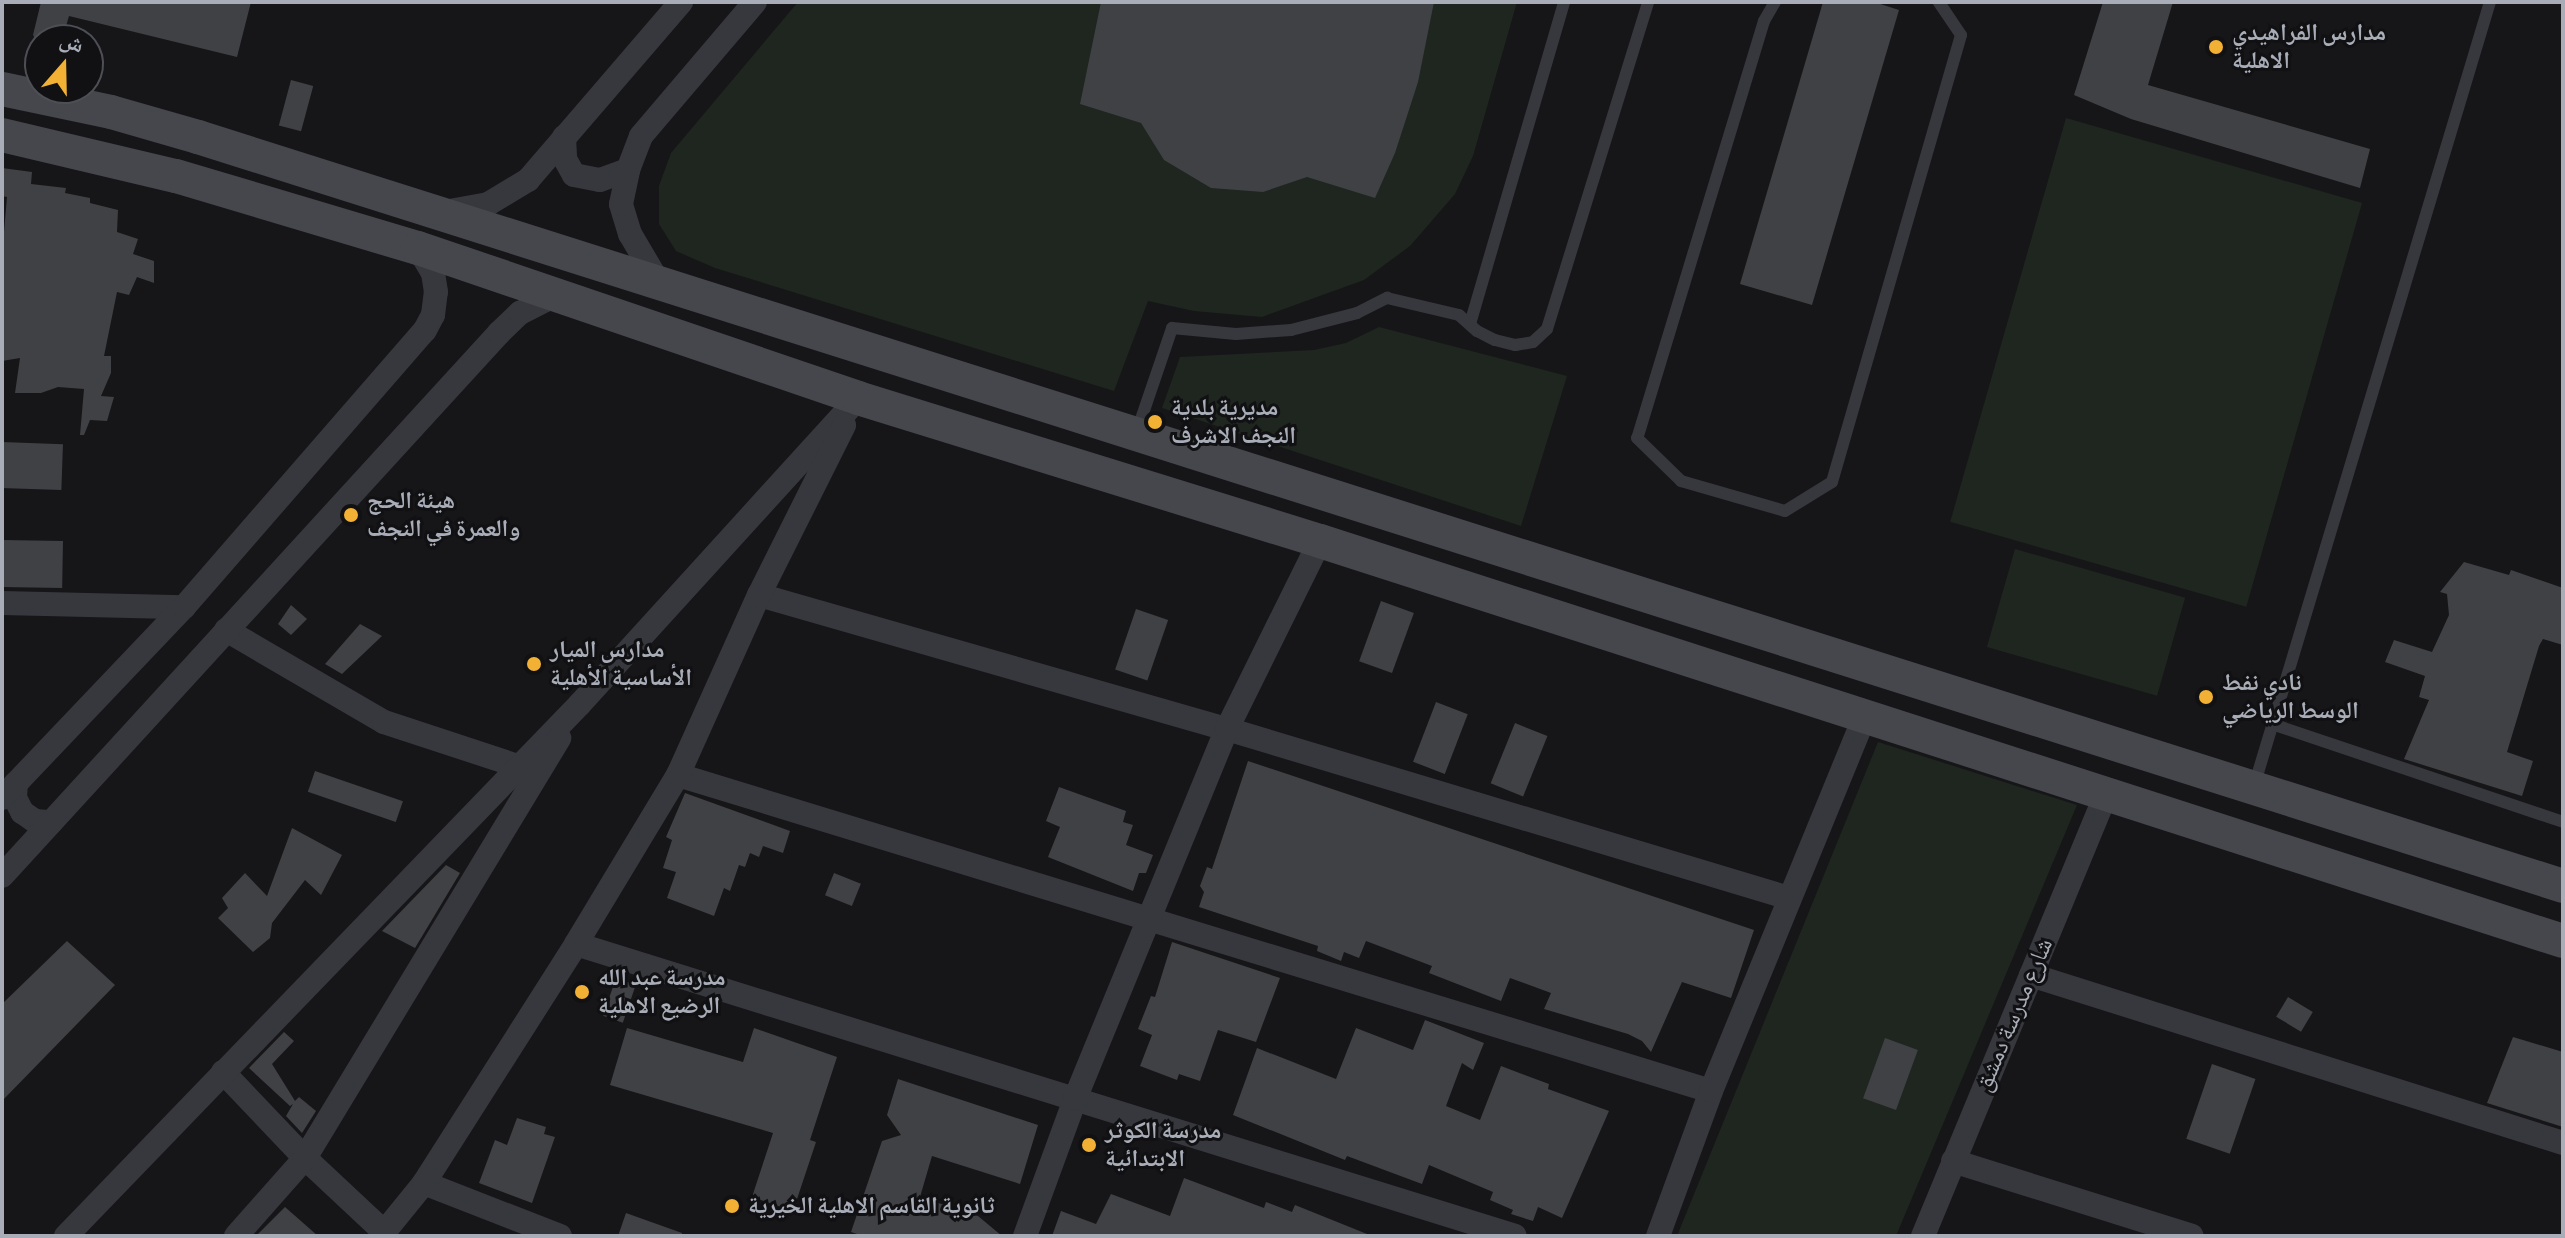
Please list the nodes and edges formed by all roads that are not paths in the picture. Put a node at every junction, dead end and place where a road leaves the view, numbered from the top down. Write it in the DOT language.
graph roads {
  1 [pos="681,2"];
  2 [pos="755,2"];
  3 [pos="1564,2"];
  4 [pos="1648,2"];
  5 [pos="1775,2"];
  6 [pos="1939,2"];
  7 [pos="2490,2"];
  8 [pos="2,89"];
  9 [pos="111,112"];
  10 [pos="2,135"];
  11 [pos="198,137"];
  12 [pos="564,137"];
  13 [pos="96,155"];
  14 [pos="628,170"];
  15 [pos="176,176"];
  16 [pos="439,213"];
  17 [pos="418,248"];
  18 [pos="659,283"];
  19 [pos="554,296"];
  20 [pos="1470,324"];
  21 [pos="858,398"];
  22 [pos="1136,434"];
  23 [pos="1473,540"];
  24 [pos="1320,541"];
  25 [pos="1546,564"];
  26 [pos="1454,584"];
  27 [pos="759,595"];
  28 [pos="2,603"];
  29 [pos="184,607"];
  30 [pos="1525,607"];
  31 [pos="226,630"];
  32 [pos="579,705"];
  33 [pos="1865,716"];
  34 [pos="2272,724"];
  35 [pos="1227,729"];
  36 [pos="518,766"];
  37 [pos="678,775"];
  38 [pos="2253,789"];
  39 [pos="9,790"];
  40 [pos="2106,794"];
  41 [pos="51,822"];
  42 [pos="2563,822"];
  43 [pos="2,876"];
  44 [pos="2563,886"];
  45 [pos="1789,898"];
  46 [pos="1149,918"];
  47 [pos="2563,941"];
  48 [pos="576,944"];
  49 [pos="2031,975"];
  50 [pos="223,1072"];
  51 [pos="1711,1091"];
  52 [pos="1075,1099"];
  53 [pos="2563,1143"];
  54 [pos="305,1158"];
  55 [pos="1953,1161"];
  56 [pos="424,1183"];
  57 [pos="382,1234"];
  58 [pos="66,1236"];
  59 [pos="236,1236"];
  60 [pos="560,1236"];
  61 [pos="1025,1236"];
  62 [pos="1515,1236"];
  63 [pos="1658,1236"];
  64 [pos="1923,1236"];
  65 [pos="2192,1236"];
  1 -- 12 [label="street"];
  2 -- 14 [label="street"];
  3 -- 20 [label="lane"];
  4 -- 20 [label="lane"];
  5 -- 6 [label="lane"];
  7 -- 34 [label="lane"];
  8 -- 9 [label="street"];
  9 -- 11 [label="street"];
  9 -- 13 [label="street"];
  10 -- 13 [label="street"];
  11 -- 15 [label="street"];
  11 -- 16 [label="street"];
  12 -- 14 [label="street"];
  12 -- 16 [label="street"];
  13 -- 15 [label="street"];
  14 -- 18 [label="street"];
  15 -- 17 [label="street"];
  16 -- 18 [label="street"];
  17 -- 19 [label="street"];
  17 -- 29 [label="street"];
  18 -- 22 [label="street"];
  19 -- 21 [label="street"];
  19 -- 31 [label="street"];
  20 -- 22 [label="lane"];
  21 -- 24 [label="street"];
  21 -- 27 [label="street"];
  21 -- 32 [label="street"];
  22 -- 23 [label="street"];
  23 -- 25 [label="street"];
  23 -- 26 [label="street"];
  24 -- 26 [label="street"];
  24 -- 35 [label="street"];
  25 -- 30 [label="street"];
  25 -- 38 [label="street"];
  26 -- 30 [label="street"];
  27 -- 35 [label="street"];
  27 -- 37 [label="street"];
  28 -- 29 [label="street"];
  29 -- 39 [label="street"];
  30 -- 33 [label="street"];
  31 -- 36 [label="street"];
  31 -- 41 [label="street"];
  32 -- 36 [label="street"];
  32 -- 54 [label="street"];
  33 -- 40 [label="street"];
  33 -- 45 [label="street"];
  34 -- 38 [label="lane"];
  34 -- 42 [label="lane"];
  35 -- 45 [label="street"];
  35 -- 46 [label="street"];
  36 -- 50 [label="street"];
  37 -- 46 [label="street"];
  37 -- 48 [label="street"];
  38 -- 44 [label="street"];
  39 -- 41 [label="street"];
  40 -- 47 [label="street"];
  40 -- 49 [label="street, شارع مدرسة دمشق"];
  41 -- 43 [label="street"];
  45 -- 51 [label="street"];
  46 -- 51 [label="street"];
  46 -- 52 [label="street"];
  48 -- 52 [label="street"];
  48 -- 56 [label="street"];
  49 -- 53 [label="street"];
  49 -- 55 [label="street, شارع مدرسة دمشق"];
  50 -- 54 [label="street"];
  50 -- 58 [label="street"];
  51 -- 63 [label="street"];
  52 -- 61 [label="street"];
  52 -- 62 [label="street"];
  54 -- 57 [label="street"];
  54 -- 59 [label="street"];
  55 -- 64 [label="street, شارع مدرسة دمشق"];
  55 -- 65 [label="street"];
  56 -- 57 [label="street"];
  56 -- 60 [label="street"];
}
